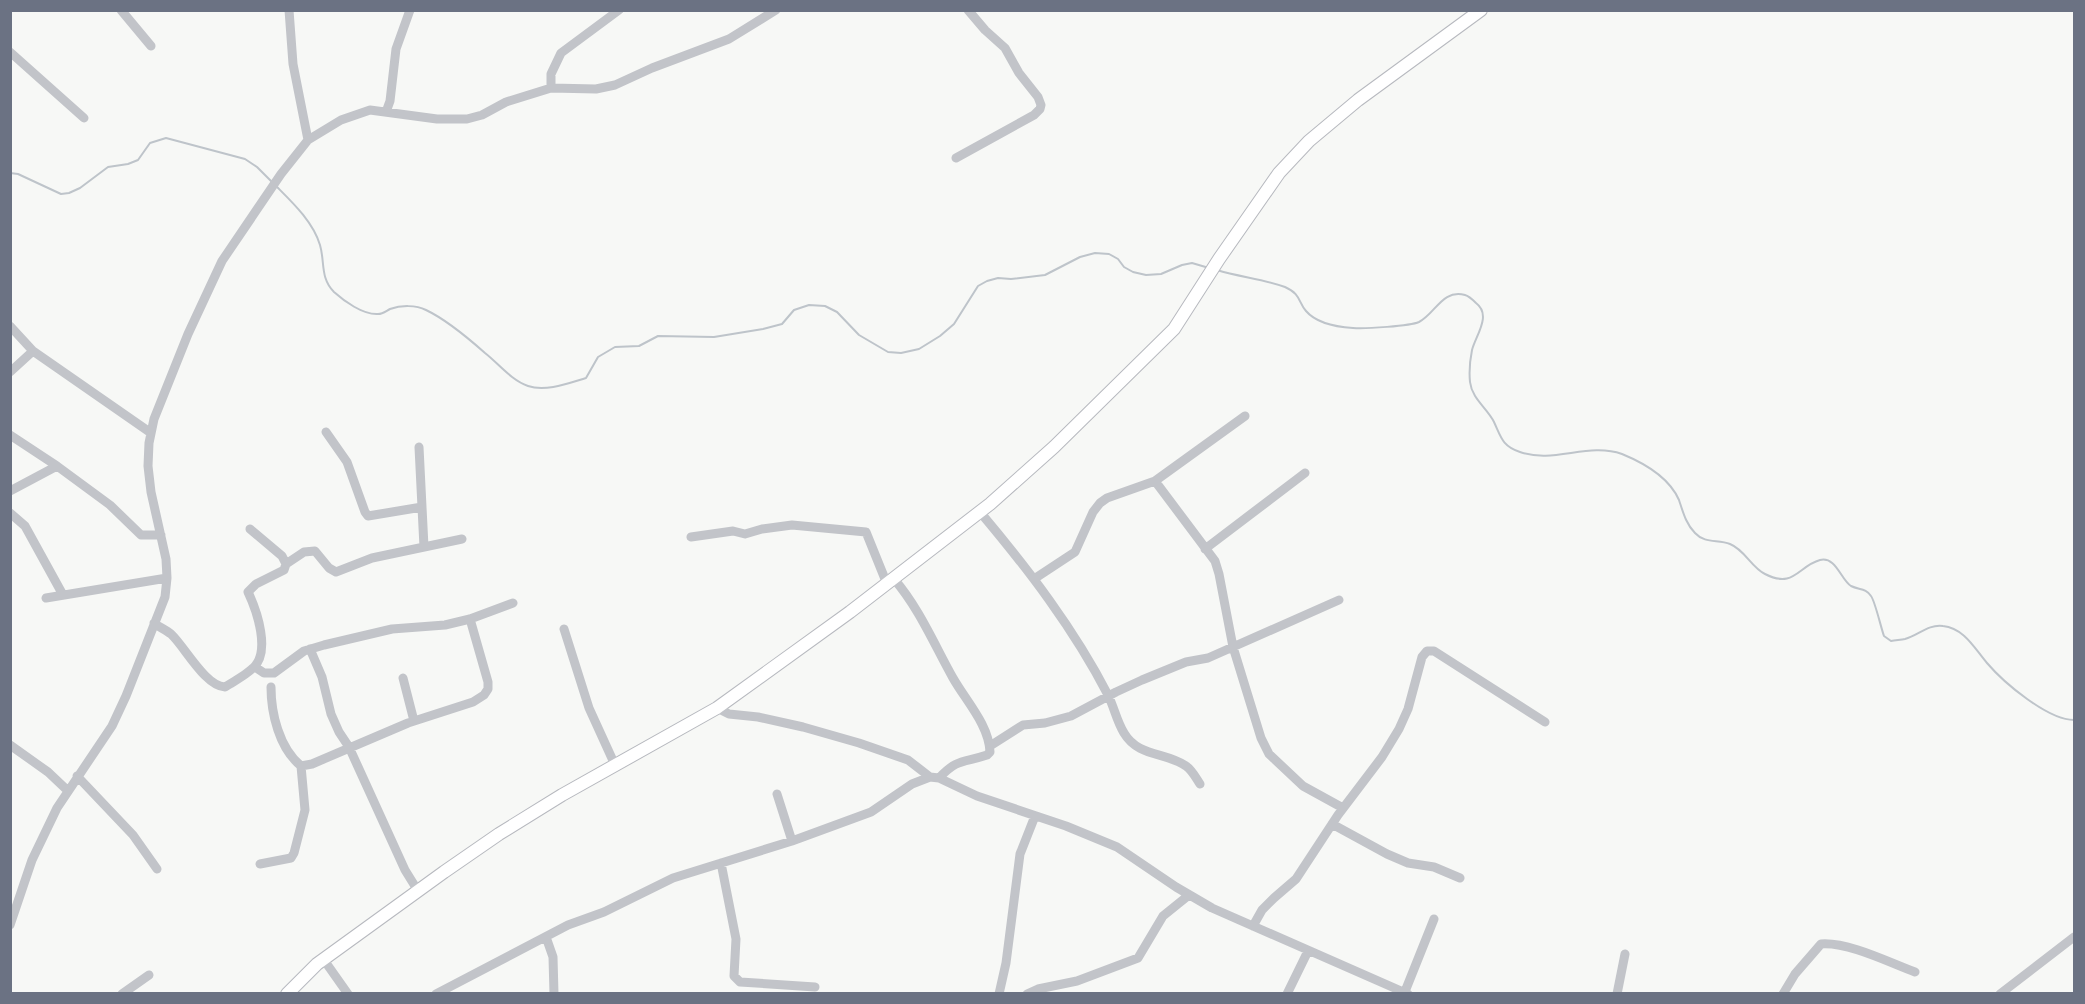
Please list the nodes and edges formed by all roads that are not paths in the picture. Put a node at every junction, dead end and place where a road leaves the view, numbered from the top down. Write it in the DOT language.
graph roads {
  1 [pos="121,10"];
  2 [pos="290,10"];
  3 [pos="410,10"];
  4 [pos="619,10"];
  5 [pos="776,10"];
  6 [pos="968,10"];
  7 [pos="1481,10"];
  8 [pos="151,46"];
  9 [pos="10,52"];
  10 [pos="551,88"];
  11 [pos="386,112"];
  12 [pos="84,118"];
  13 [pos="308,140"];
  14 [pos="956,158"];
  15 [pos="10,326"];
  16 [pos="33,351"];
  17 [pos="10,372"];
  18 [pos="1245,416"];
  19 [pos="326,432"];
  20 [pos="151,433"];
  21 [pos="10,435"];
  22 [pos="419,447"];
  23 [pos="57,466"];
  24 [pos="1305,473"];
  25 [pos="1155,481"];
  26 [pos="10,491"];
  27 [pos="422,507"];
  28 [pos="980,512"];
  29 [pos="10,513"];
  30 [pos="250,529"];
  31 [pos="161,535"];
  32 [pos="692,537"];
  33 [pos="462,539"];
  34 [pos="424,547"];
  35 [pos="1205,549"];
  36 [pos="286,564"];
  37 [pos="167,578"];
  38 [pos="1034,579"];
  39 [pos="890,581"];
  40 [pos="63,595"];
  41 [pos="46,598"];
  42 [pos="1339,600"];
  43 [pos="513,603"];
  44 [pos="470,619"];
  45 [pos="154,623"];
  46 [pos="564,629"];
  47 [pos="1233,647"];
  48 [pos="310,649"];
  49 [pos="255,667"];
  50 [pos="403,678"];
  51 [pos="271,687"];
  52 [pos="1108,696"];
  53 [pos="717,708"];
  54 [pos="414,721"];
  55 [pos="1545,722"];
  56 [pos="10,745"];
  57 [pos="990,746"];
  58 [pos="349,747"];
  59 [pos="615,765"];
  60 [pos="301,766"];
  61 [pos="77,776"];
  62 [pos="935,777"];
  63 [pos="1200,784"];
  64 [pos="67,790"];
  65 [pos="777,794"];
  66 [pos="1343,808"];
  67 [pos="1035,816"];
  68 [pos="1332,824"];
  69 [pos="792,841"];
  70 [pos="721,863"];
  71 [pos="260,864"];
  72 [pos="157,869"];
  73 [pos="1460,878"];
  74 [pos="418,891"];
  75 [pos="1189,895"];
  76 [pos="1434,919"];
  77 [pos="10,925"];
  78 [pos="1253,926"];
  79 [pos="546,937"];
  80 [pos="2074,937"];
  81 [pos="1308,951"];
  82 [pos="1624,954"];
  83 [pos="324,960"];
  84 [pos="1915,972"];
  85 [pos="149,975"];
  86 [pos="815,987"];
  87 [pos="122,993"];
  88 [pos="287,993"];
  89 [pos="348,993"];
  90 [pos="436,993"];
  91 [pos="554,993"];
  92 [pos="999,993"];
  93 [pos="1027,993"];
  94 [pos="1287,993"];
  95 [pos="1406,993"];
  96 [pos="1617,993"];
  97 [pos="1783,993"];
  98 [pos="2000,993"];
  1 -- 8 [label="street"];
  2 -- 13 [label="street"];
  3 -- 11 [label="street"];
  4 -- 10 [label="street"];
  5 -- 10 [label="street"];
  6 -- 14 [label="street"];
  7 -- 28 [label="main road"];
  9 -- 12 [label="street"];
  10 -- 11 [label="street"];
  11 -- 13 [label="street"];
  13 -- 20 [label="street"];
  15 -- 16 [label="street"];
  16 -- 17 [label="street"];
  16 -- 20 [label="street"];
  18 -- 25 [label="street"];
  19 -- 27 [label="street"];
  20 -- 31 [label="street"];
  21 -- 23 [label="street"];
  22 -- 27 [label="street"];
  23 -- 26 [label="street"];
  23 -- 31 [label="street"];
  24 -- 35 [label="street"];
  25 -- 35 [label="street"];
  25 -- 38 [label="street"];
  27 -- 34 [label="street"];
  28 -- 38 [label="street"];
  28 -- 39 [label="main road"];
  29 -- 40 [label="street"];
  30 -- 36 [label="street"];
  31 -- 37 [label="street"];
  32 -- 39 [label="street"];
  33 -- 34 [label="street"];
  34 -- 36 [label="street"];
  35 -- 47 [label="street"];
  36 -- 49 [label="street"];
  37 -- 40 [label="street"];
  37 -- 45 [label="street"];
  38 -- 52 [label="street"];
  39 -- 53 [label="main road"];
  39 -- 57 [label="street"];
  40 -- 41 [label="street"];
  42 -- 47 [label="street"];
  43 -- 44 [label="street"];
  44 -- 48 [label="street"];
  44 -- 54 [label="street"];
  45 -- 49 [label="street"];
  45 -- 61 [label="street"];
  46 -- 59 [label="street"];
  47 -- 52 [label="street"];
  47 -- 66 [label="street"];
  48 -- 49 [label="street"];
  48 -- 58 [label="street"];
  50 -- 54 [label="street"];
  51 -- 60 [label="street"];
  52 -- 57 [label="street"];
  52 -- 63 [label="street"];
  53 -- 59 [label="main road"];
  53 -- 62 [label="street"];
  54 -- 58 [label="street"];
  55 -- 66 [label="street"];
  56 -- 64 [label="street"];
  57 -- 62 [label="street"];
  58 -- 60 [label="street"];
  58 -- 74 [label="street"];
  59 -- 74 [label="main road"];
  60 -- 71 [label="street"];
  61 -- 64 [label="street"];
  61 -- 72 [label="street"];
  62 -- 67 [label="street"];
  62 -- 69 [label="street"];
  64 -- 77 [label="street"];
  65 -- 69 [label="street"];
  66 -- 68 [label="street"];
  67 -- 75 [label="street"];
  67 -- 92 [label="street"];
  68 -- 73 [label="street"];
  68 -- 78 [label="street"];
  69 -- 70 [label="street"];
  70 -- 79 [label="street"];
  70 -- 86 [label="street"];
  74 -- 83 [label="main road"];
  75 -- 78 [label="street"];
  75 -- 93 [label="street"];
  76 -- 95 [label="street"];
  78 -- 81 [label="street"];
  79 -- 90 [label="street"];
  79 -- 91 [label="street"];
  80 -- 98 [label="street"];
  81 -- 94 [label="street"];
  81 -- 95 [label="street"];
  82 -- 96 [label="street"];
  83 -- 88 [label="main road"];
  83 -- 89 [label="street"];
  84 -- 97 [label="street"];
  85 -- 87 [label="street"];
}
